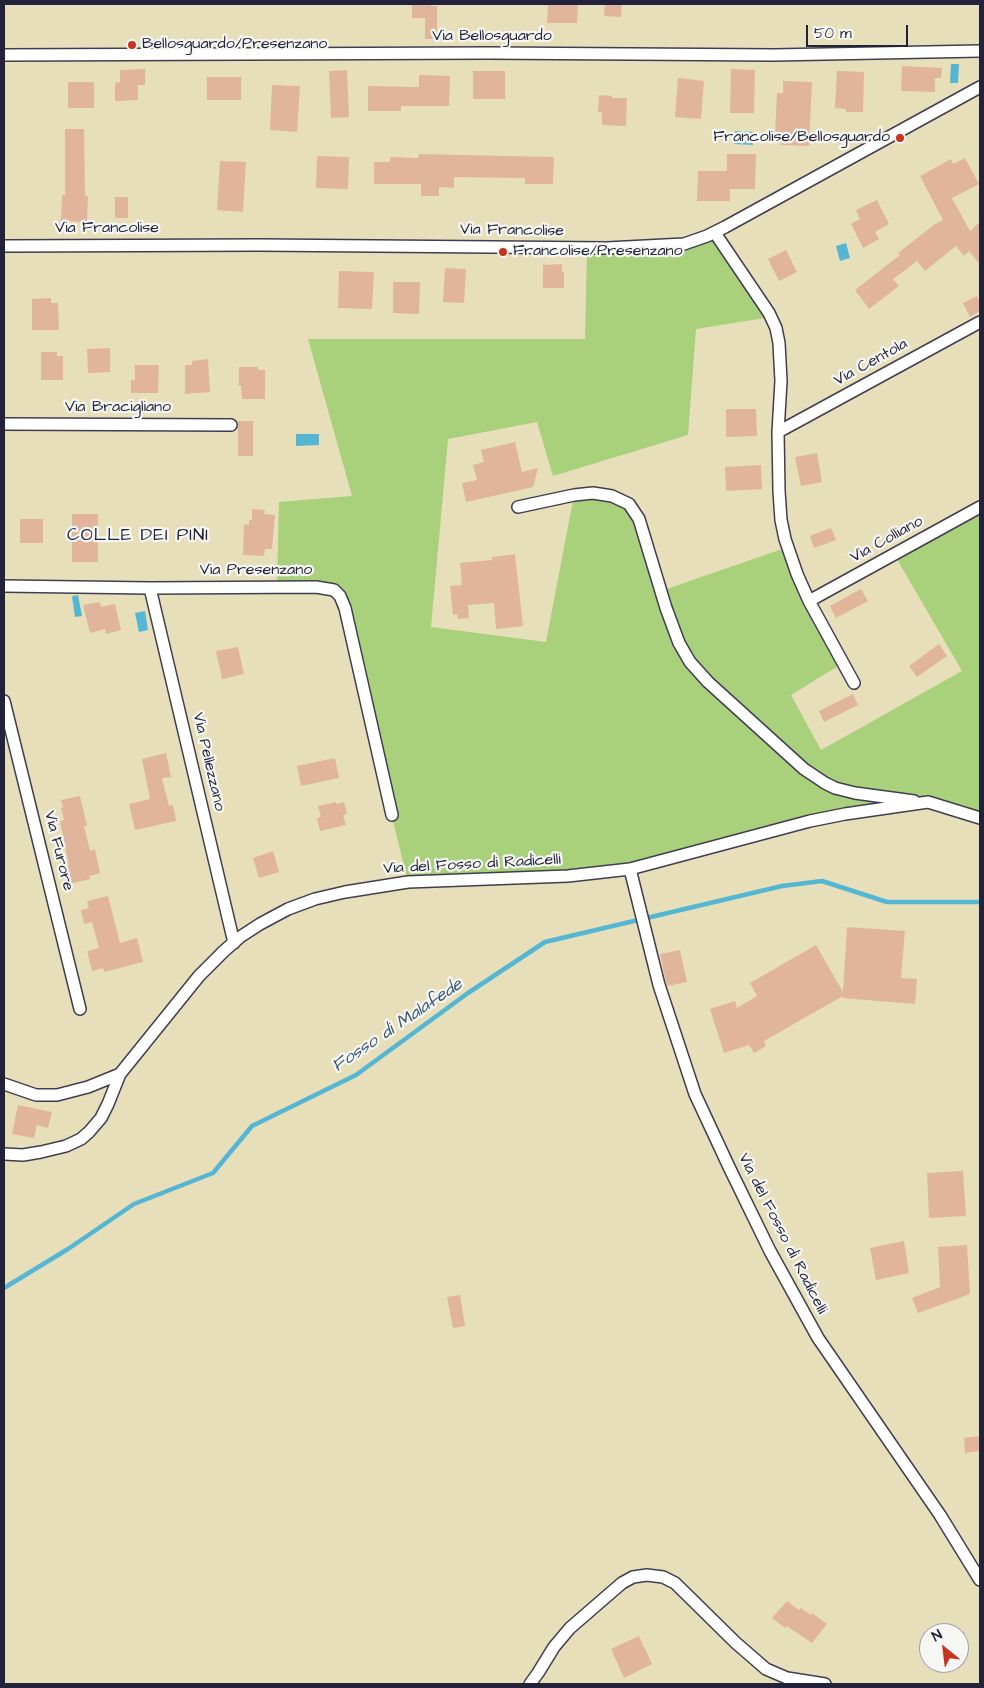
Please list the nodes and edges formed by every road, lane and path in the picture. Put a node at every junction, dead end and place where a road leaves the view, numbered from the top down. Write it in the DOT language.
graph roads {
  1 [pos="980,51"];
  2 [pos="4,55"];
  3 [pos="980,87"];
  4 [pos="715,232"];
  5 [pos="4,246"];
  6 [pos="980,322"];
  7 [pos="4,424"];
  8 [pos="231,425"];
  9 [pos="778,432"];
  10 [pos="518,507"];
  11 [pos="980,507"];
  12 [pos="4,586"];
  13 [pos="150,588"];
  14 [pos="809,601"];
  15 [pos="854,683"];
  16 [pos="4,701"];
  17 [pos="928,802"];
  18 [pos="392,816"];
  19 [pos="980,818"];
  20 [pos="630,868"];
  21 [pos="234,942"];
  22 [pos="80,1010"];
  23 [pos="120,1074"];
  24 [pos="4,1084"];
  25 [pos="4,1154"];
  26 [pos="980,1580"];
  27 [pos="530,1684"];
  28 [pos="825,1684"];
  1 -- 2 [label="street, Via Bellosguardo"];
  3 -- 4 [label="street, Via Francolise"];
  4 -- 5 [label="street, Via Francolise"];
  4 -- 9 [label="street"];
  6 -- 9 [label="street, Via Centola"];
  7 -- 8 [label="street, Via Bracigliano"];
  9 -- 14 [label="street"];
  10 -- 17 [label="street"];
  11 -- 14 [label="street, Via Colliano"];
  12 -- 13 [label="street, Via Presenzano"];
  13 -- 18 [label="street, Via Presenzano"];
  13 -- 21 [label="street, Via Pellezzano"];
  14 -- 15 [label="street"];
  16 -- 22 [label="street, Via Furore"];
  17 -- 19 [label="street, Via del Fosso di Radicelli"];
  17 -- 20 [label="street, Via del Fosso di Radicelli"];
  20 -- 21 [label="street, Via del Fosso di Radicelli"];
  20 -- 26 [label="street, Via del Fosso di Radicelli"];
  21 -- 23 [label="street, Via del Fosso di Radicelli"];
  23 -- 24 [label="street, Via del Fosso di Radicelli"];
  23 -- 25 [label="street"];
  27 -- 28 [label="street"];
}
